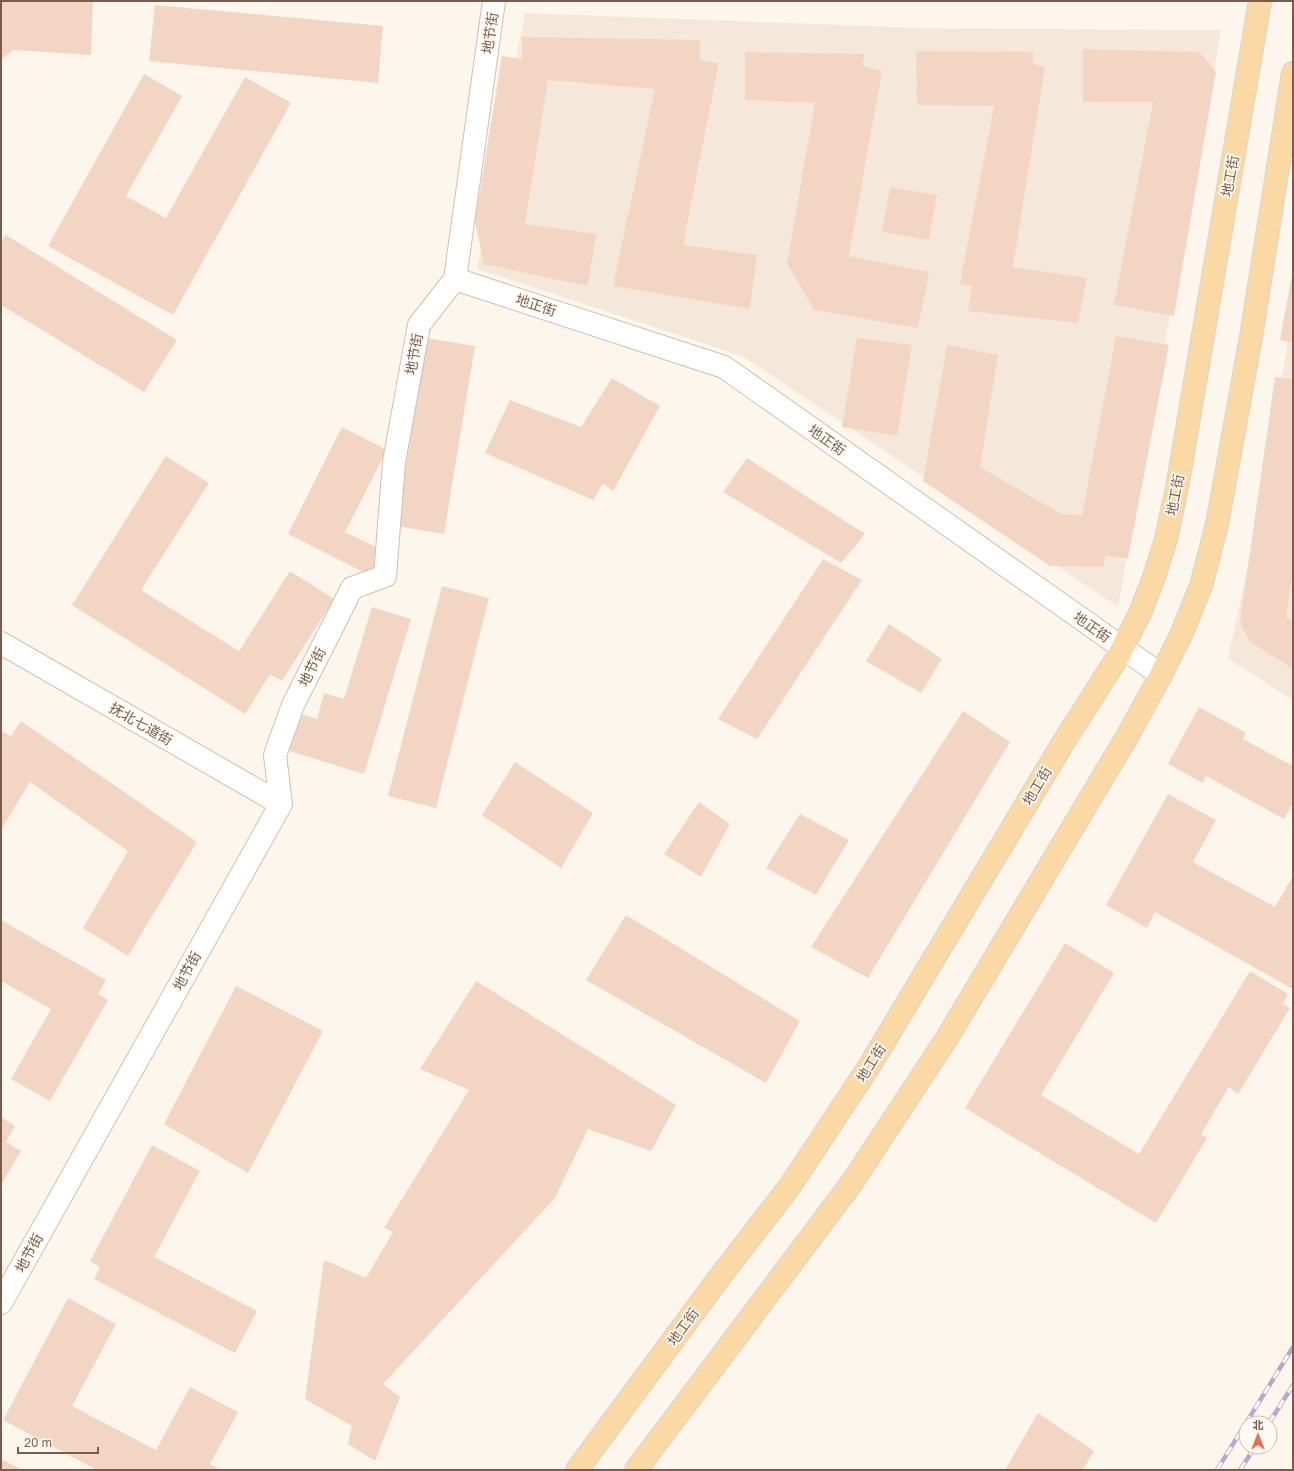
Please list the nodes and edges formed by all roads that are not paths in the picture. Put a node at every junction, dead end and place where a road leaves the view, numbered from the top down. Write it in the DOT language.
graph roads {
  1 [pos="494,1"];
  2 [pos="1260,1"];
  3 [pos="1293,73"];
  4 [pos="455,279"];
  5 [pos="1,643"];
  6 [pos="1122,649"];
  7 [pos="1161,675"];
  8 [pos="281,804"];
  9 [pos="1,1303"];
  10 [pos="577,1470"];
  11 [pos="636,1470"];
  1 -- 4 [label="street, 地节街"];
  2 -- 6 [label="main road, 地工街"];
  3 -- 7 [label="main road"];
  4 -- 6 [label="street, 地正街"];
  4 -- 8 [label="street, 地节街"];
  5 -- 8 [label="street, 抚北七道街"];
  6 -- 7 [label="street, 地正街"];
  6 -- 10 [label="main road, 地工街"];
  7 -- 11 [label="main road"];
  8 -- 9 [label="street, 地节街"];
}
